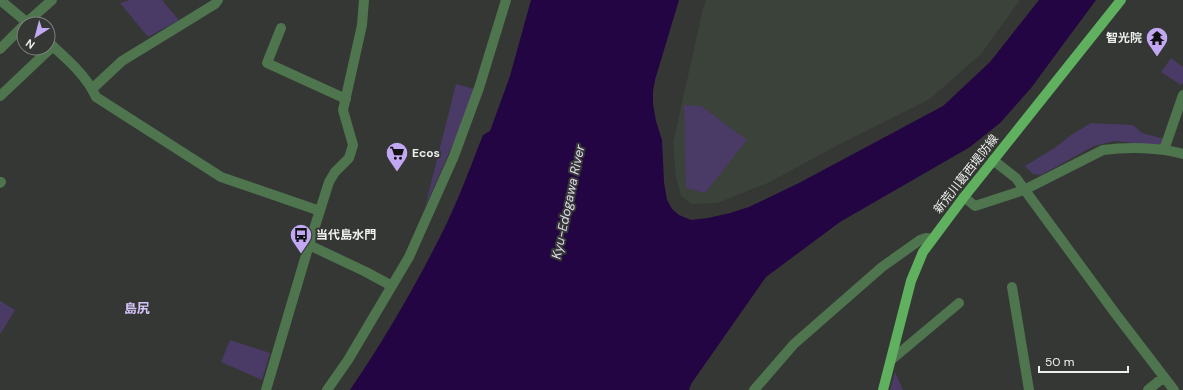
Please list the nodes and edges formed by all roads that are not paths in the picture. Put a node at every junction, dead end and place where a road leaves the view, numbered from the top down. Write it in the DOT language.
graph roads {
  1 [pos="0,0"];
  2 [pos="52,0"];
  3 [pos="218,0"];
  4 [pos="364,0"];
  5 [pos="506,0"];
  6 [pos="1120,0"];
  7 [pos="17,16"];
  8 [pos="35,16"];
  9 [pos="281,28"];
  10 [pos="16,34"];
  11 [pos="0,49"];
  12 [pos="56,50"];
  13 [pos="38,56"];
  14 [pos="92,89"];
  15 [pos="1183,95"];
  16 [pos="0,96"];
  17 [pos="346,99"];
  18 [pos="1164,150"];
  19 [pos="1183,154"];
  20 [pos="994,160"];
  21 [pos="1024,190"];
  22 [pos="964,197"];
  23 [pos="320,211"];
  24 [pos="931,239"];
  25 [pos="309,246"];
  26 [pos="392,286"];
  27 [pos="1012,287"];
  28 [pos="959,303"];
  29 [pos="891,360"];
  30 [pos="1164,377"];
  31 [pos="266,390"];
  32 [pos="327,390"];
  33 [pos="754,390"];
  34 [pos="883,390"];
  35 [pos="1029,390"];
  36 [pos="1148,390"];
  37 [pos="1174,390"];
  1 -- 7 [label="street"];
  2 -- 8 [label="street"];
  3 -- 14 [label="street"];
  4 -- 17 [label="street"];
  5 -- 26 [label="street"];
  6 -- 20 [label="main road, 新荒川葛西堤防線"];
  9 -- 17 [label="street"];
  10 -- 11 [label="street"];
  12 -- 14 [label="street"];
  13 -- 16 [label="street"];
  14 -- 23 [label="street"];
  15 -- 18 [label="street"];
  17 -- 23 [label="street"];
  18 -- 19 [label="street"];
  18 -- 21 [label="street"];
  20 -- 21 [label="street"];
  20 -- 22 [label="main road, 新荒川葛西堤防線"];
  21 -- 22 [label="street"];
  21 -- 30 [label="street"];
  22 -- 24 [label="main road, 新荒川葛西堤防線"];
  23 -- 25 [label="street"];
  24 -- 29 [label="main road, 新荒川葛西堤防線"];
  24 -- 33 [label="street"];
  25 -- 26 [label="street"];
  25 -- 31 [label="street"];
  26 -- 32 [label="street"];
  27 -- 35 [label="street"];
  28 -- 29 [label="street"];
  29 -- 34 [label="main road, 新荒川葛西堤防線"];
  30 -- 36 [label="street"];
  30 -- 37 [label="street"];
}
